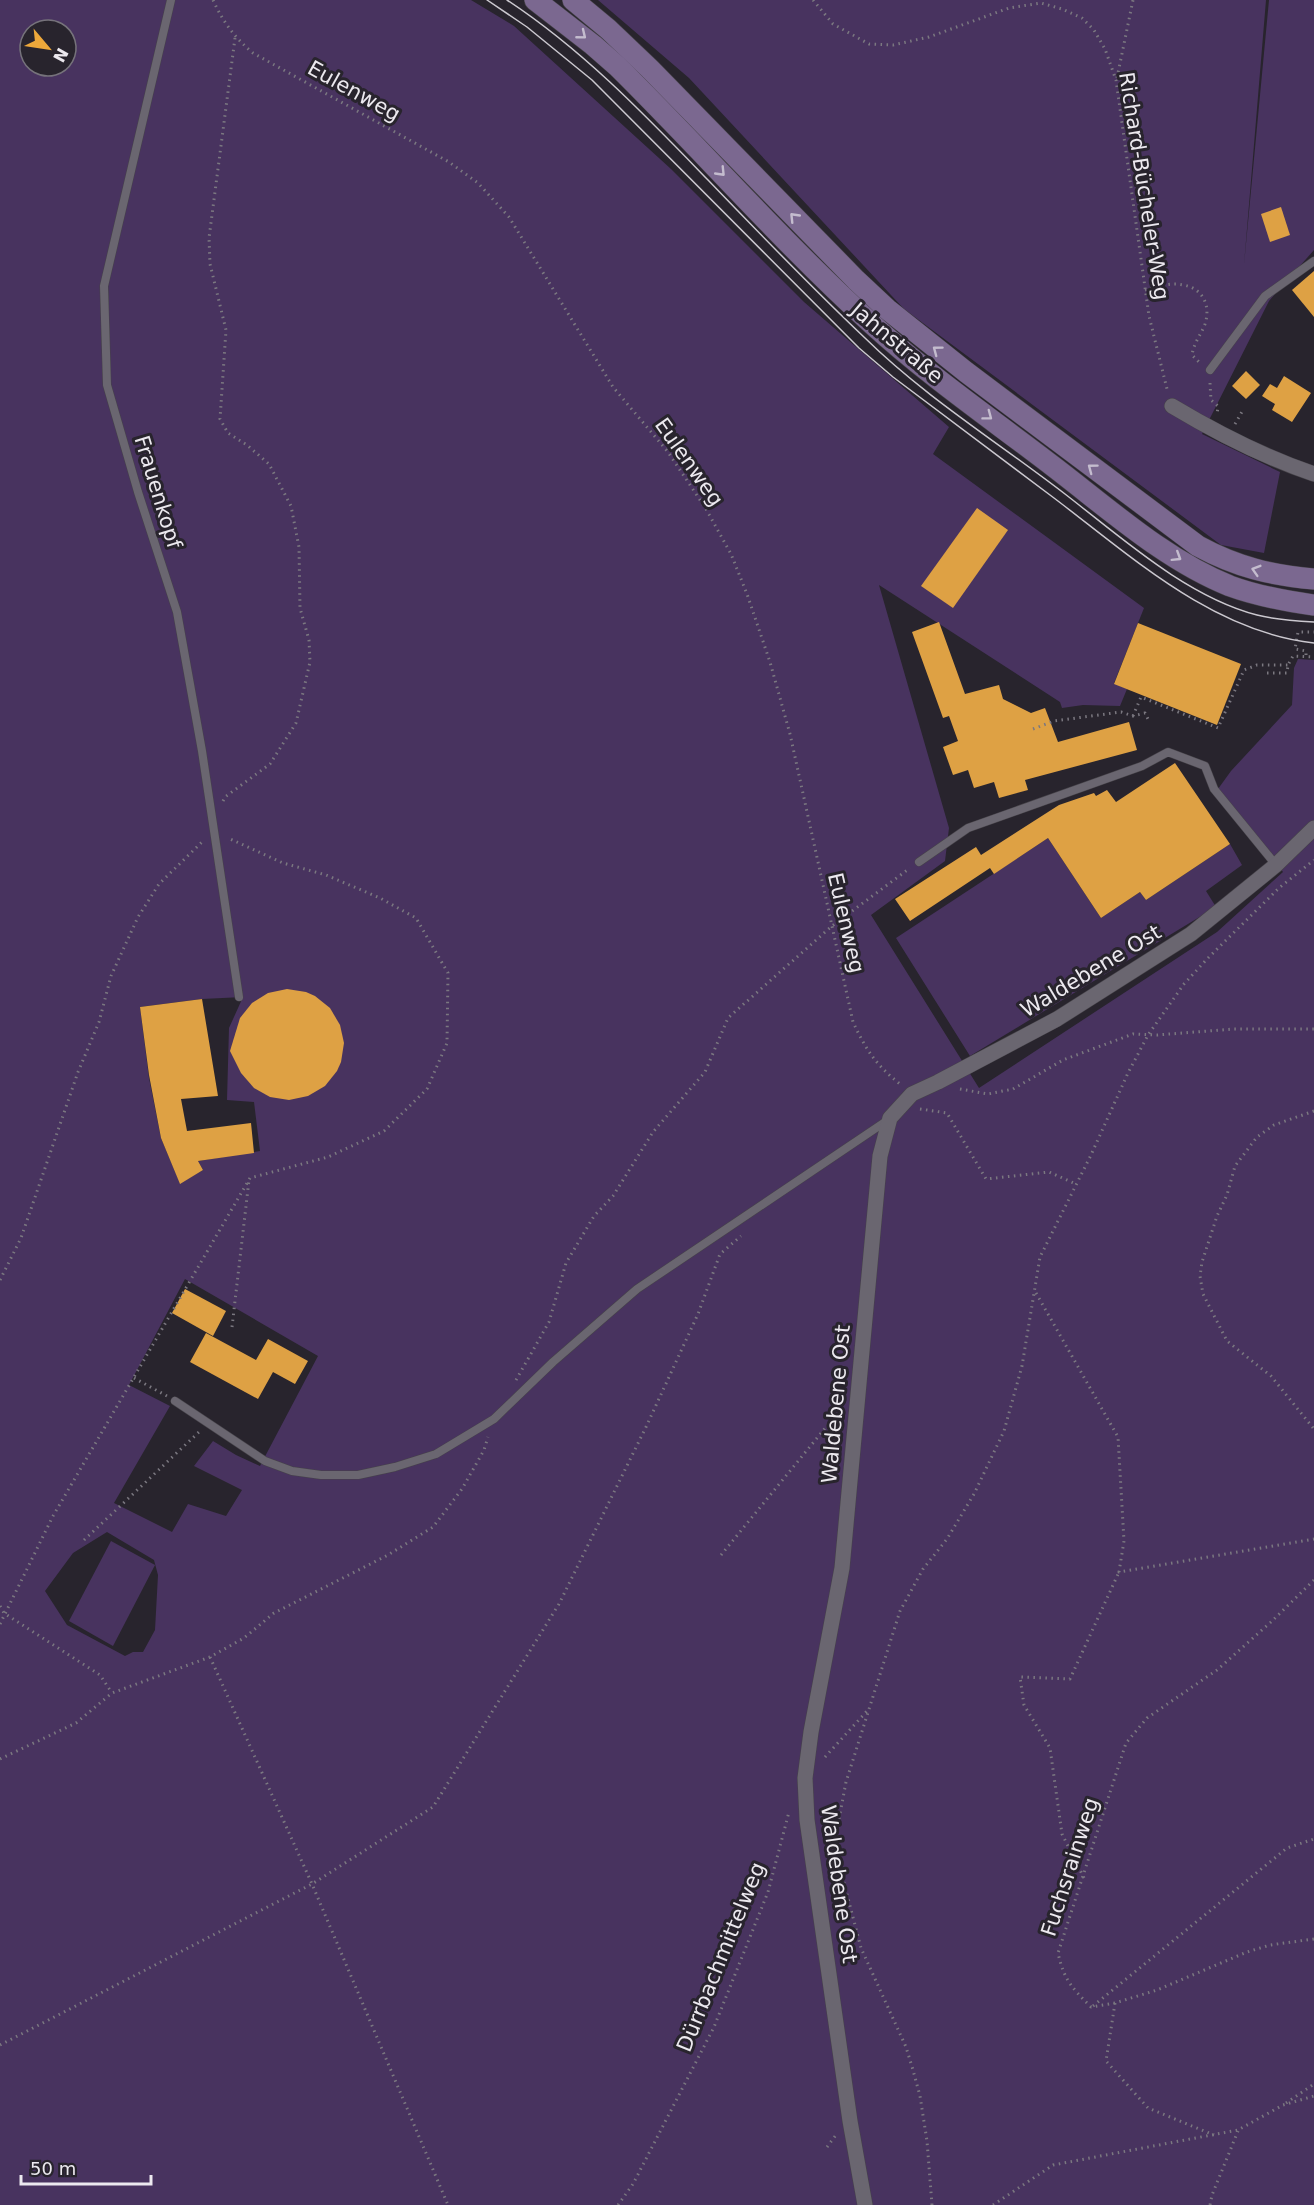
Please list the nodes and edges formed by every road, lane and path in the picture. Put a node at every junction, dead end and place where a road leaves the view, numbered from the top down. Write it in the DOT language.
graph roads {
  1 [pos="171,0"];
  2 [pos="213,0"];
  3 [pos="535,0"];
  4 [pos="573,0"];
  5 [pos="813,0"];
  6 [pos="1133,0"];
  7 [pos="235,38"];
  8 [pos="1116,80"];
  9 [pos="1314,261"];
  10 [pos="1145,290"];
  11 [pos="1210,370"];
  12 [pos="1210,388"];
  13 [pos="1172,406"];
  14 [pos="1218,406"];
  15 [pos="1314,474"];
  16 [pos="1314,579"];
  17 [pos="1314,605"];
  18 [pos="1314,632"];
  19 [pos="1306,656"];
  20 [pos="1314,657"];
  21 [pos="1288,665"];
  22 [pos="1267,673"];
  23 [pos="1133,716"];
  24 [pos="1149,721"];
  25 [pos="1033,729"];
  26 [pos="1314,828"];
  27 [pos="213,831"];
  28 [pos="1314,860"];
  29 [pos="919,862"];
  30 [pos="1276,865"];
  31 [pos="832,926"];
  32 [pos="239,997"];
  33 [pos="1314,1029"];
  34 [pos="1148,1035"];
  35 [pos="938,1082"];
  36 [pos="912,1094"];
  37 [pos="919,1109"];
  38 [pos="1314,1111"];
  39 [pos="890,1118"];
  40 [pos="250,1178"];
  41 [pos="1076,1184"];
  42 [pos="747,1231"];
  43 [pos="0,1280"];
  44 [pos="1035,1291"];
  45 [pos="232,1327"];
  46 [pos="134,1378"];
  47 [pos="511,1388"];
  48 [pos="858,1394"];
  49 [pos="175,1401"];
  50 [pos="494,1419"];
  51 [pos="209,1422"];
  52 [pos="1314,1429"];
  53 [pos="1314,1539"];
  54 [pos="84,1540"];
  55 [pos="721,1555"];
  56 [pos="1119,1572"];
  57 [pos="1314,1580"];
  58 [pos="0,1604"];
  59 [pos="4,1613"];
  60 [pos="0,1624"];
  61 [pos="210,1657"];
  62 [pos="112,1693"];
  63 [pos="869,1709"];
  64 [pos="0,1759"];
  65 [pos="805,1778"];
  66 [pos="790,1810"];
  67 [pos="1314,1839"];
  68 [pos="1084,1878"];
  69 [pos="312,1884"];
  70 [pos="1314,1939"];
  71 [pos="1115,2002"];
  72 [pos="1091,2007"];
  73 [pos="0,2045"];
  74 [pos="1314,2084"];
  75 [pos="1314,2096"];
  76 [pos="1283,2105"];
  77 [pos="1238,2130"];
  78 [pos="1214,2135"];
  79 [pos="448,2205"];
  80 [pos="618,2205"];
  81 [pos="865,2205"];
  82 [pos="932,2205"];
  83 [pos="993,2205"];
  84 [pos="1210,2205"];
  1 -- 27 [label="lane, Frauenkopf"];
  2 -- 7 [label="path, Eulenweg"];
  3 -- 17 [label="main road, Jahnstraße, one-way"];
  16 -- 4 [label="main road, Jahnstraße, one-way"];
  5 -- 8 [label="path, Richard-Bücheler-Weg"];
  6 -- 8 [label="path"];
  7 -- 27 [label="path"];
  7 -- 31 [label="path, Eulenweg"];
  8 -- 10 [label="path, Richard-Bücheler-Weg"];
  9 -- 11 [label="lane"];
  10 -- 11 [label="path"];
  10 -- 13 [label="path, Richard-Bücheler-Weg"];
  12 -- 14 [label="path"];
  13 -- 15 [label="street"];
  18 -- 19 [label="path"];
  19 -- 20 [label="path"];
  19 -- 21 [label="path"];
  21 -- 22 [label="path"];
  21 -- 23 [label="path"];
  23 -- 24 [label="path"];
  23 -- 25 [label="path"];
  26 -- 30 [label="street, Waldebene Ost"];
  27 -- 32 [label="lane, Frauenkopf"];
  27 -- 40 [label="path"];
  27 -- 43 [label="path"];
  28 -- 34 [label="path"];
  29 -- 30 [label="lane"];
  29 -- 31 [label="path"];
  30 -- 35 [label="street, Waldebene Ost"];
  31 -- 36 [label="path, Eulenweg"];
  31 -- 47 [label="path"];
  33 -- 34 [label="path"];
  34 -- 35 [label="path"];
  34 -- 41 [label="path"];
  35 -- 36 [label="street, Waldebene Ost"];
  36 -- 39 [label="street, Waldebene Ost"];
  37 -- 41 [label="path"];
  38 -- 52 [label="path"];
  39 -- 48 [label="street, Waldebene Ost"];
  39 -- 50 [label="lane"];
  40 -- 45 [label="path"];
  40 -- 46 [label="path"];
  41 -- 44 [label="path"];
  42 -- 69 [label="path"];
  44 -- 56 [label="path"];
  44 -- 63 [label="path"];
  46 -- 49 [label="path"];
  46 -- 59 [label="path"];
  48 -- 55 [label="path"];
  48 -- 65 [label="street, Waldebene Ost"];
  49 -- 51 [label="lane"];
  50 -- 51 [label="lane"];
  50 -- 61 [label="path"];
  51 -- 54 [label="path"];
  53 -- 56 [label="path"];
  56 -- 68 [label="path"];
  57 -- 68 [label="path, Fuchsrainweg"];
  58 -- 59 [label="path"];
  59 -- 60 [label="path"];
  59 -- 62 [label="path"];
  61 -- 62 [label="path"];
  61 -- 69 [label="path"];
  62 -- 64 [label="path"];
  63 -- 65 [label="path"];
  63 -- 82 [label="path"];
  65 -- 81 [label="street, Waldebene Ost"];
  66 -- 80 [label="path, Dürrbachmittelweg"];
  67 -- 72 [label="path"];
  68 -- 72 [label="path, Fuchsrainweg"];
  69 -- 73 [label="path"];
  69 -- 79 [label="path"];
  70 -- 71 [label="path"];
  71 -- 72 [label="path"];
  71 -- 78 [label="path"];
  74 -- 76 [label="path"];
  75 -- 76 [label="path"];
  76 -- 77 [label="path"];
  77 -- 78 [label="path"];
  77 -- 84 [label="path"];
  78 -- 83 [label="path"];
}
